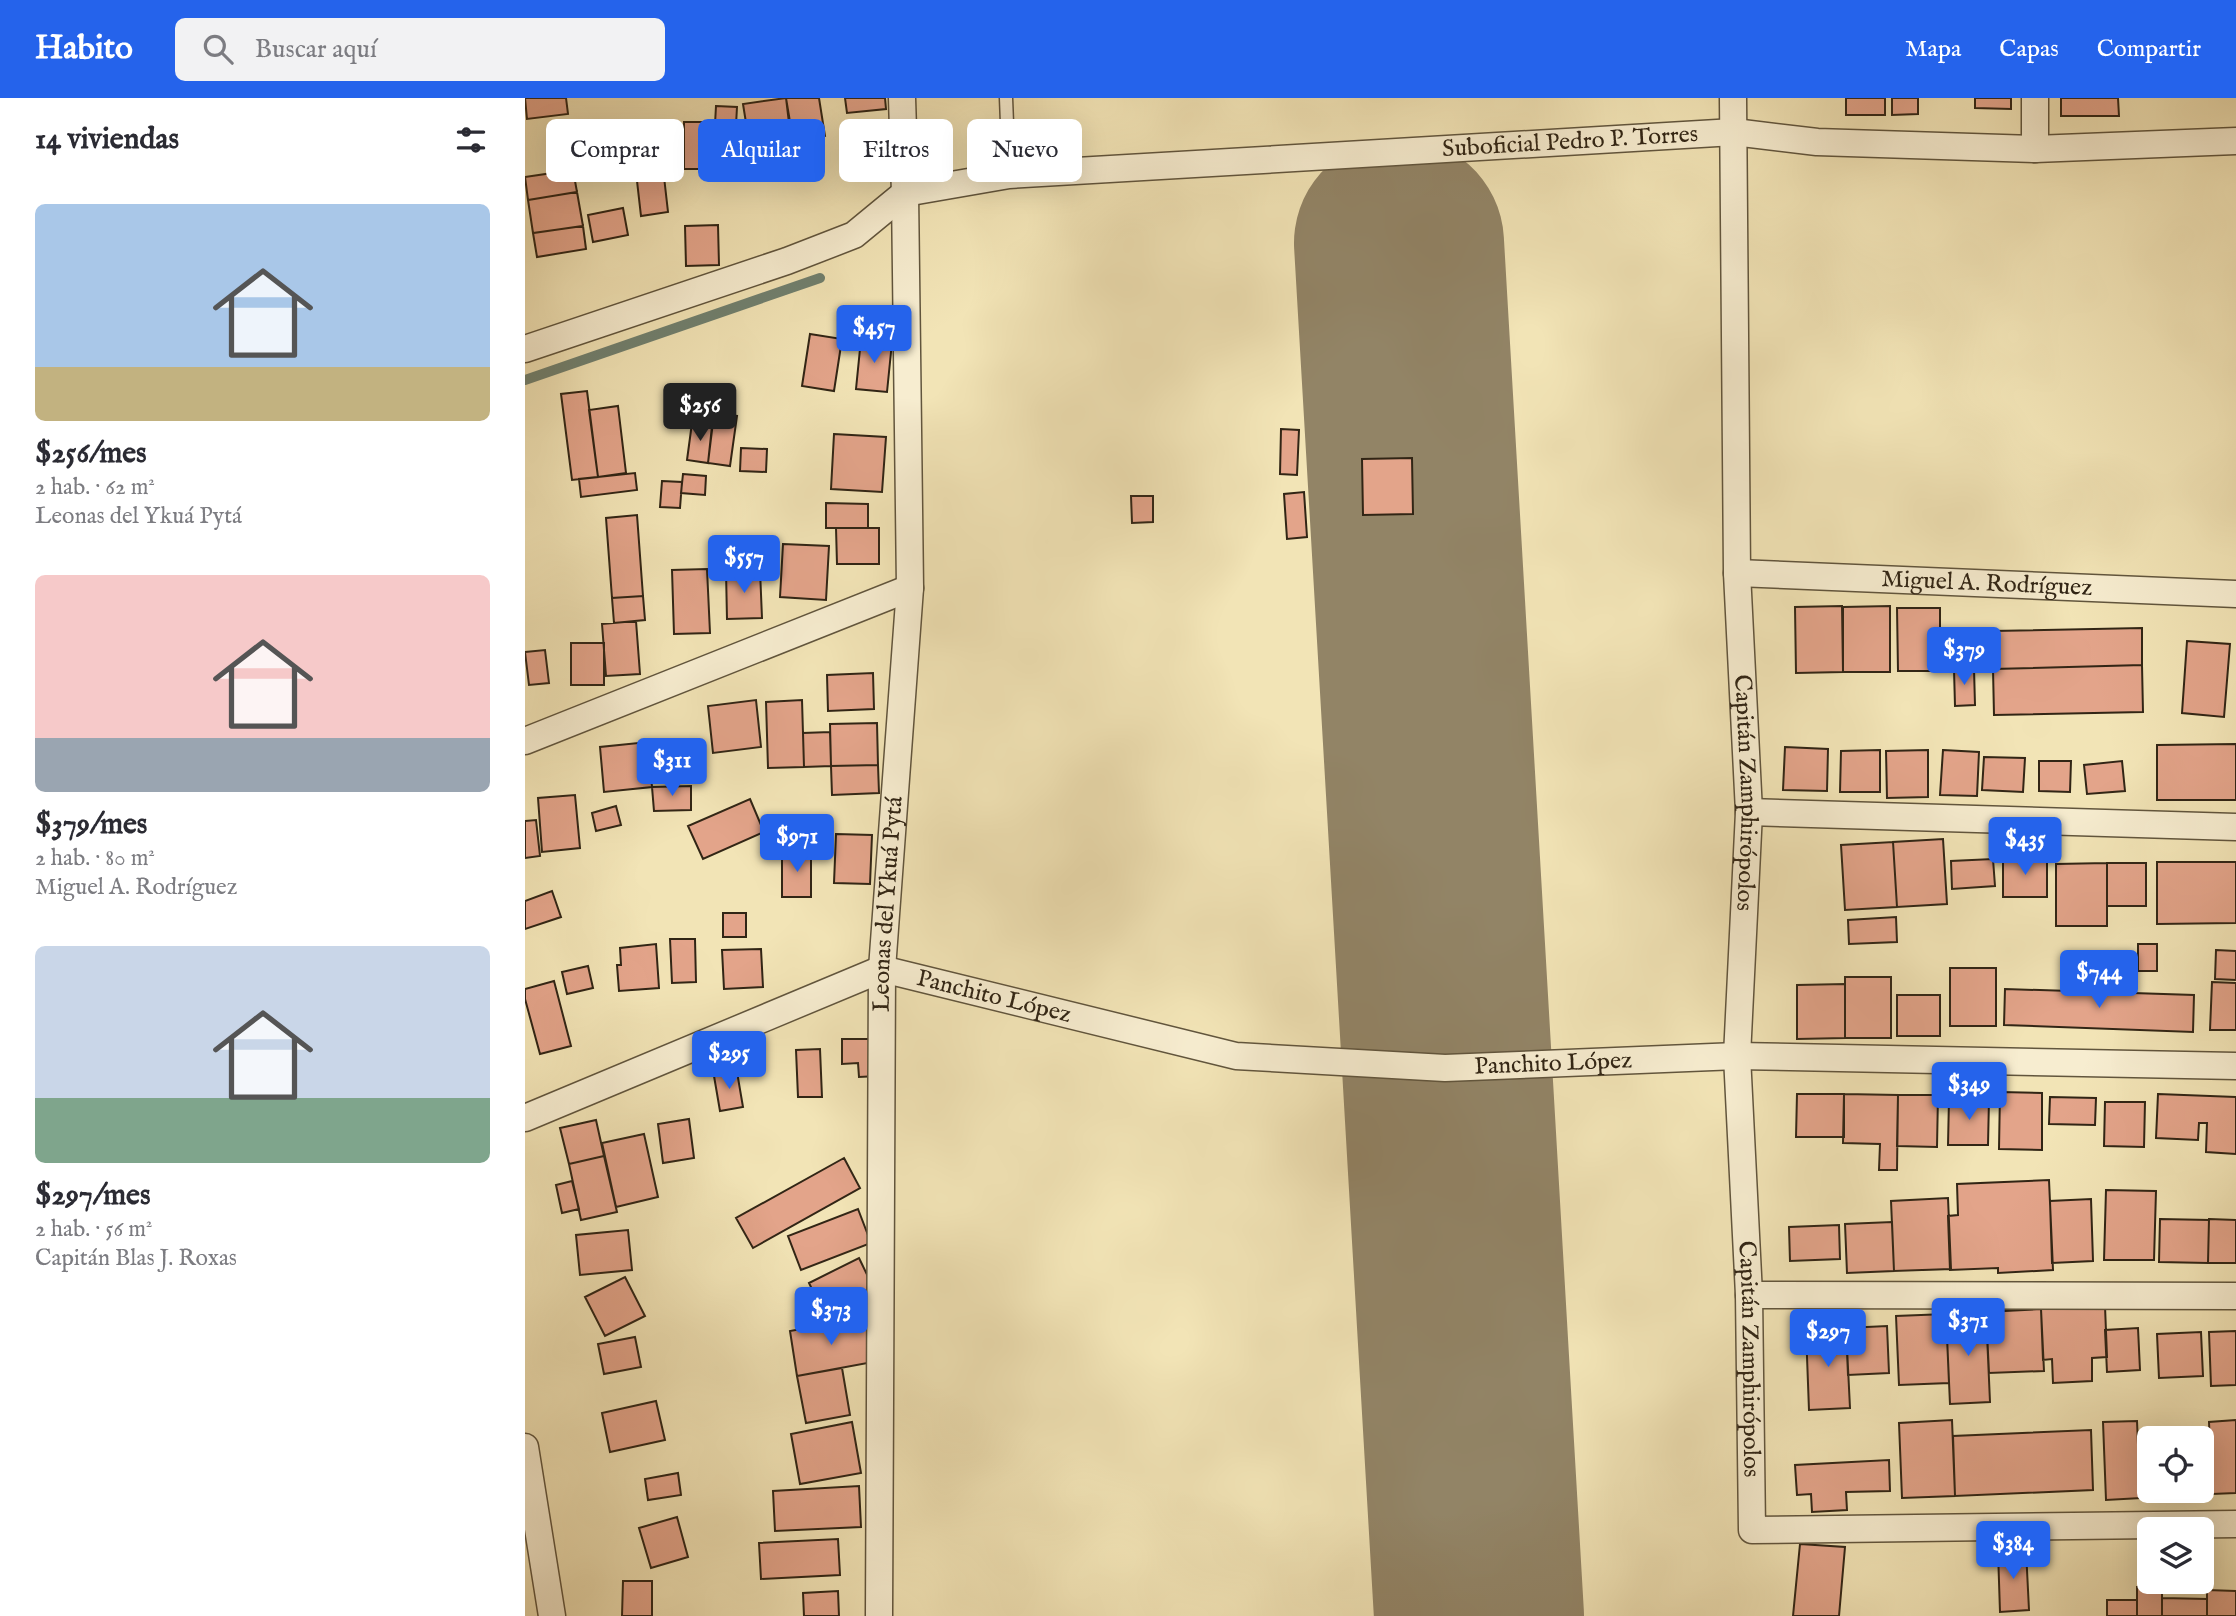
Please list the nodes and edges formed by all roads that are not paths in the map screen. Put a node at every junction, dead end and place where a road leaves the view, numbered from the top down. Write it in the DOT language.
graph roads {
  1 [pos="902,98"];
  2 [pos="1006,98"];
  3 [pos="1733,98"];
  4 [pos="2035,98"];
  5 [pos="1007,119"];
  6 [pos="1734,132"];
  7 [pos="2236,141"];
  8 [pos="2035,149"];
  9 [pos="1082,171"];
  10 [pos="969,182"];
  11 [pos="905,193"];
  12 [pos="525,349"];
  13 [pos="1737,573"];
  14 [pos="910,588"];
  15 [pos="2236,594"];
  16 [pos="525,741"];
  17 [pos="1749,812"];
  18 [pos="2236,827"];
  19 [pos="882,970"];
  20 [pos="1737,1056"];
  21 [pos="2236,1066"];
  22 [pos="525,1118"];
  23 [pos="1749,1294"];
  24 [pos="2236,1296"];
  25 [pos="525,1447"];
  26 [pos="2236,1524"];
  27 [pos="552,1616"];
  28 [pos="879,1616"];
  1 -- 11 [label="street, Leonas del Ykuá Pytá"];
  2 -- 5 [label="lane"];
  3 -- 6 [label="street, Capitán Zamphirópolos"];
  4 -- 8 [label="street"];
  6 -- 8 [label="street, Suboficial Pedro P. Torres"];
  6 -- 9 [label="street, Suboficial Pedro P. Torres"];
  6 -- 13 [label="street, Capitán Zamphirópolos"];
  7 -- 8 [label="street, Suboficial Pedro P. Torres"];
  10 -- 11 [label="street, Suboficial Pedro P. Torres"];
  11 -- 12 [label="street"];
  11 -- 14 [label="street, Leonas del Ykuá Pytá"];
  13 -- 15 [label="street, Miguel A. Rodríguez"];
  13 -- 17 [label="street, Capitán Zamphirópolos"];
  14 -- 16 [label="street"];
  14 -- 19 [label="street, Leonas del Ykuá Pytá"];
  17 -- 18 [label="street"];
  17 -- 20 [label="street, Capitán Zamphirópolos"];
  19 -- 20 [label="street, Panchito López"];
  19 -- 22 [label="street"];
  19 -- 28 [label="street, Leonas del Ykuá Pytá"];
  20 -- 21 [label="street, Panchito López"];
  20 -- 23 [label="street, Capitán Zamphirópolos"];
  23 -- 24 [label="street"];
  23 -- 26 [label="street, Capitán Zamphirópolos"];
  25 -- 27 [label="street"];
}
